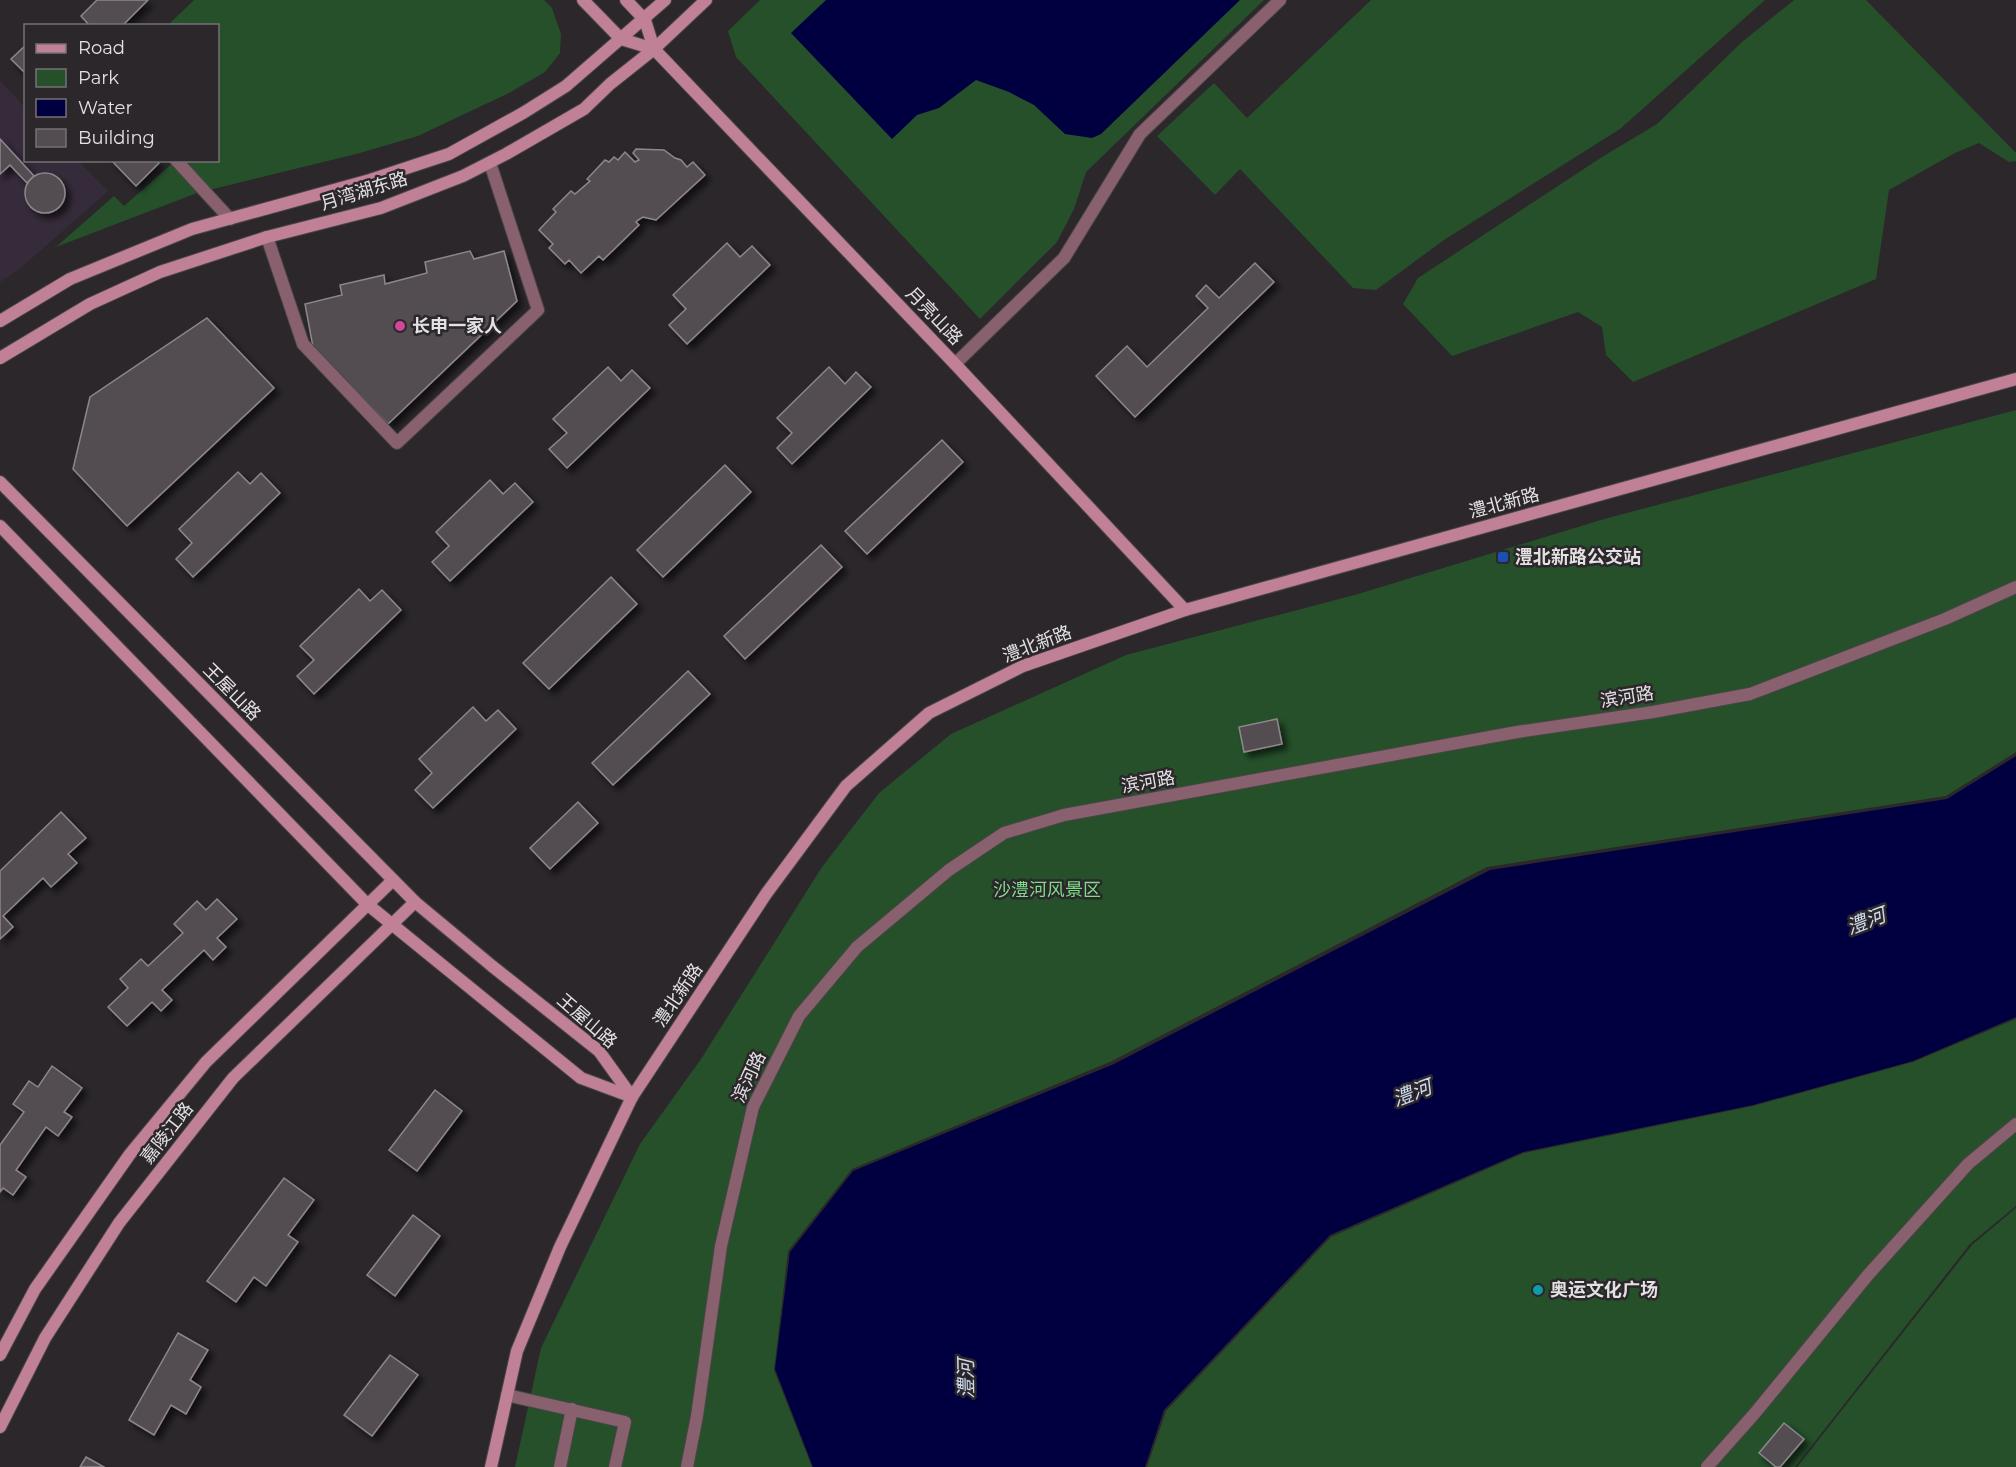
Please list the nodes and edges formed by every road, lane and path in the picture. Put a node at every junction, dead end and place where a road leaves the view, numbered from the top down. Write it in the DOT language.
graph roads {
  1 [pos="583,0"];
  2 [pos="626,0"];
  3 [pos="665,0"];
  4 [pos="706,0"];
  5 [pos="1280,0"];
  6 [pos="645,20"];
  7 [pos="621,39"];
  8 [pos="654,49"];
  9 [pos="178,162"];
  10 [pos="490,163"];
  11 [pos="230,219"];
  12 [pos="267,237"];
  13 [pos="0,321"];
  14 [pos="0,358"];
  15 [pos="955,364"];
  16 [pos="2016,379"];
  17 [pos="0,482"];
  18 [pos="0,526"];
  19 [pos="2016,586"];
  20 [pos="1185,610"];
  21 [pos="393,879"];
  22 [pos="415,902"];
  23 [pos="367,904"];
  24 [pos="393,925"];
  25 [pos="632,1097"];
  26 [pos="2016,1124"];
  27 [pos="0,1355"];
  28 [pos="507,1395"];
  29 [pos="572,1410"];
  30 [pos="0,1426"];
  31 [pos="491,1467"];
  32 [pos="560,1467"];
  33 [pos="615,1467"];
  34 [pos="687,1467"];
  35 [pos="1707,1467"];
  1 -- 7 [label="street, 月亮山路"];
  2 -- 6 [label="street, 月亮山路"];
  3 -- 6 [label="street, 月湾湖东路"];
  4 -- 8 [label="street, 月湾湖东路"];
  5 -- 15 [label="street"];
  6 -- 7 [label="street, 月湾湖东路"];
  6 -- 8 [label="street, 月亮山路"];
  7 -- 8 [label="street, 月亮山路"];
  7 -- 11 [label="street, 月湾湖东路"];
  8 -- 10 [label="street, 月湾湖东路"];
  8 -- 15 [label="street, 月亮山路"];
  9 -- 11 [label="street"];
  10 -- 12 [label="street, 月湾湖东路"];
  10 -- 12 [label="street"];
  11 -- 13 [label="street, 月湾湖东路"];
  12 -- 14 [label="street, 月湾湖东路"];
  15 -- 20 [label="street, 月亮山路"];
  16 -- 20 [label="street, 澧北新路"];
  17 -- 21 [label="street, 王屋山路"];
  18 -- 23 [label="street"];
  19 -- 34 [label="street, 滨河路"];
  20 -- 25 [label="street, 澧北新路"];
  21 -- 22 [label="street, 王屋山路"];
  21 -- 23 [label="street, 嘉陵江路"];
  22 -- 24 [label="street, 嘉陵江路"];
  22 -- 25 [label="street, 王屋山路"];
  23 -- 24 [label="street"];
  23 -- 27 [label="street, 嘉陵江路"];
  24 -- 25 [label="street"];
  24 -- 30 [label="street, 嘉陵江路"];
  25 -- 28 [label="street, 澧北新路"];
  26 -- 35 [label="street"];
  28 -- 29 [label="street"];
  28 -- 31 [label="street, 澧北新路"];
  29 -- 32 [label="street"];
  29 -- 33 [label="street"];
}
